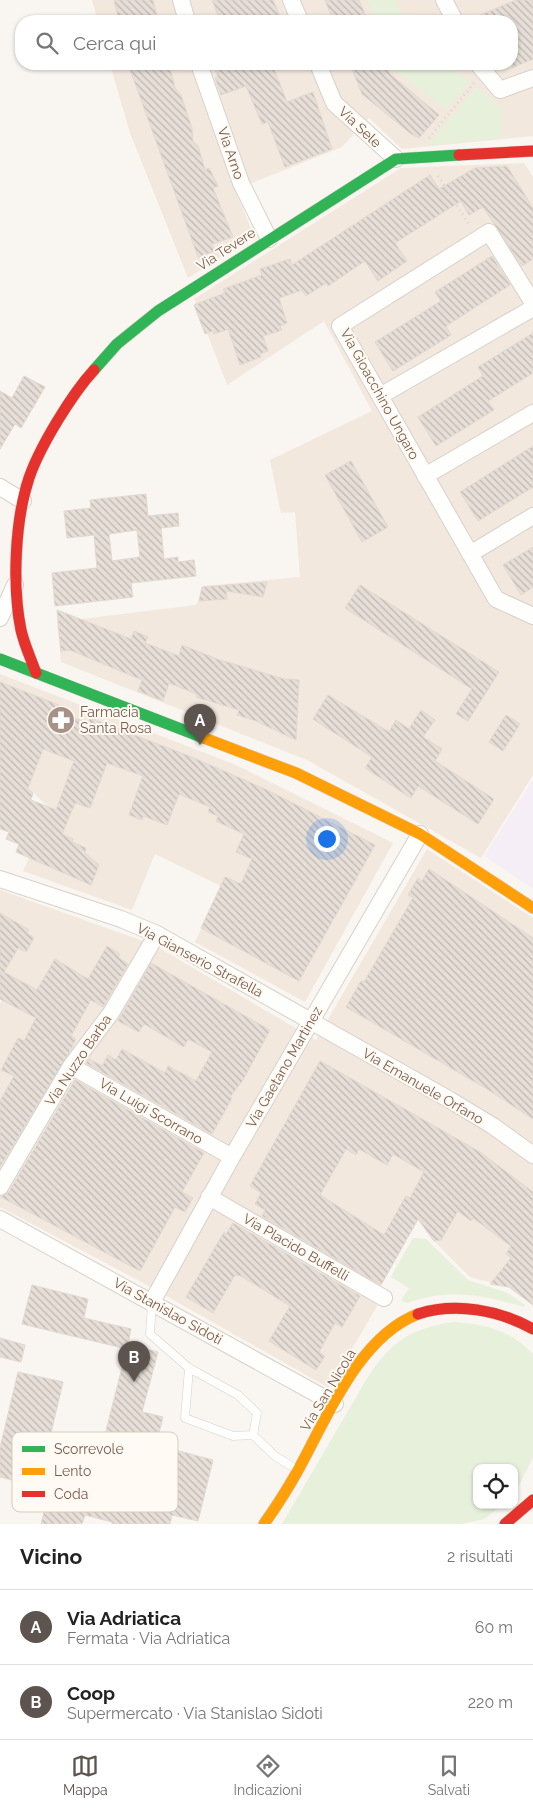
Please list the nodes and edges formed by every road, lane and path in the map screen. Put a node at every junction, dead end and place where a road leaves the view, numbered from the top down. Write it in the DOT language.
graph roads {
  1 [pos="181,0"];
  2 [pos="291,0"];
  3 [pos="444,0"];
  4 [pos="185,15"];
  5 [pos="297,15"];
  6 [pos="452,15"];
  7 [pos="202,70"];
  8 [pos="320,70"];
  9 [pos="483,70"];
  10 [pos="533,78"];
  11 [pos="475,83"];
  12 [pos="532,154"];
  13 [pos="429,158"];
  14 [pos="396,159"];
  15 [pos="479,239"];
  16 [pos="269,240"];
  17 [pos="533,303"];
  18 [pos="533,308"];
  19 [pos="380,396"];
  20 [pos="533,413"];
  21 [pos="425,476"];
  22 [pos="0,488"];
  23 [pos="23,501"];
  24 [pos="533,516"];
  25 [pos="470,554"];
  26 [pos="15,584"];
  27 [pos="533,616"];
  28 [pos="0,618"];
  29 [pos="0,659"];
  30 [pos="36,673"];
  31 [pos="420,834"];
  32 [pos="0,879"];
  33 [pos="533,908"];
  34 [pos="158,934"];
  35 [pos="310,1022"];
  36 [pos="71,1066"];
  37 [pos="533,1155"];
  38 [pos="232,1157"];
  39 [pos="0,1187"];
  40 [pos="209,1197"];
  41 [pos="0,1219"];
  42 [pos="384,1298"];
  43 [pos="152,1302"];
  44 [pos="533,1329"];
  45 [pos="188,1368"];
  46 [pos="335,1404"];
  47 [pos="253,1435"];
  48 [pos="297,1470"];
  49 [pos="533,1500"];
  50 [pos="264,1524"];
  51 [pos="505,1524"];
  1 -- 4 [label="street"];
  2 -- 5 [label="street"];
  3 -- 6 [label="street"];
  7 -- 16 [label="street, Via Arno"];
  8 -- 14 [label="street, Via Sele"];
  9 -- 10 [label="street"];
  11 -- 13 [label="path"];
  12 -- 13 [label="main road"];
  13 -- 14 [label="main road"];
  13 -- 15 [label="path"];
  14 -- 16 [label="main road, Via Tevere"];
  15 -- 17 [label="street"];
  15 -- 19 [label="street, Via Gioacchino Ungaro"];
  16 -- 23 [label="main road, Via Tevere"];
  18 -- 19 [label="street"];
  19 -- 21 [label="street, Via Gioacchino Ungaro"];
  20 -- 21 [label="street"];
  21 -- 25 [label="street, Via Gioacchino Ungaro"];
  22 -- 23 [label="street"];
  23 -- 26 [label="main road, Via Tevere"];
  24 -- 25 [label="street"];
  25 -- 27 [label="street, Via Gioacchino Ungaro"];
  26 -- 28 [label="street"];
  26 -- 30 [label="main road, Via Tevere"];
  29 -- 30 [label="main road"];
  30 -- 31 [label="main road"];
  31 -- 33 [label="main road"];
  31 -- 35 [label="street, Via Gaetano Martinez"];
  32 -- 34 [label="street, Via Gianserio Strafella"];
  34 -- 35 [label="street, Via Gianserio Strafella"];
  34 -- 36 [label="street, Via Nuzzo Barba"];
  35 -- 37 [label="street, Via Emanuele Orfano"];
  35 -- 38 [label="street, Via Gaetano Martinez"];
  36 -- 38 [label="street, Via Luigi Scorrano"];
  36 -- 39 [label="street, Via Nuzzo Barba"];
  38 -- 40 [label="street, Via Gaetano Martinez"];
  40 -- 42 [label="street, Via Placido Buffelli"];
  40 -- 43 [label="street, Via Gaetano Martinez"];
  41 -- 43 [label="street, Via Stanislao Sidoti"];
  43 -- 45 [label="lane"];
  43 -- 46 [label="street, Via Stanislao Sidoti"];
  44 -- 46 [label="main road, Via San Nicola"];
  45 -- 47 [label="lane"];
  45 -- 47 [label="lane"];
  46 -- 48 [label="main road, Via San Nicola"];
  47 -- 48 [label="lane"];
  48 -- 50 [label="main road, Via San Nicola"];
  49 -- 51 [label="main road"];
}
